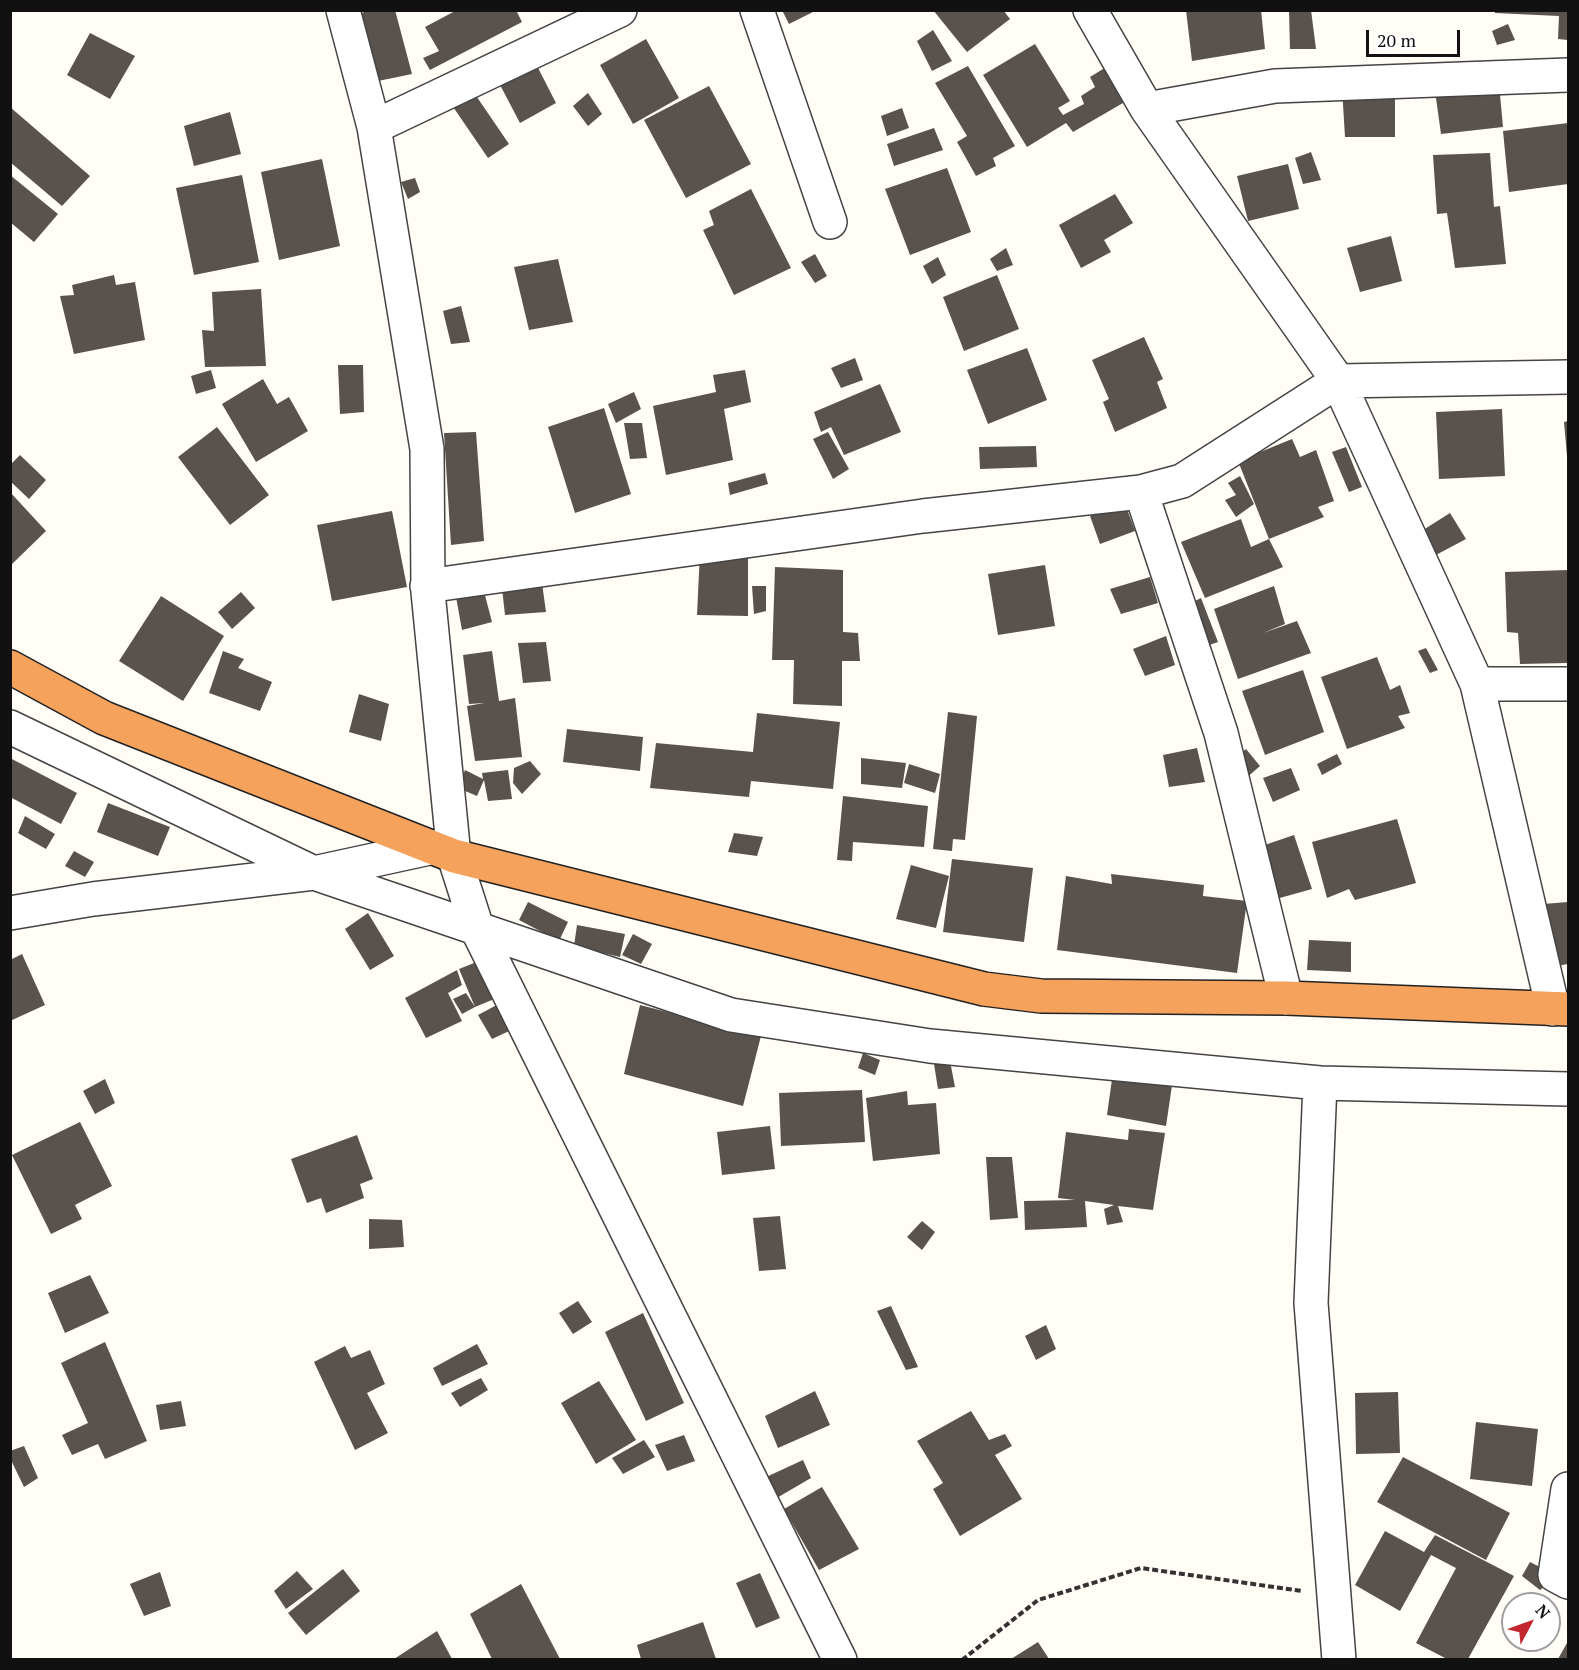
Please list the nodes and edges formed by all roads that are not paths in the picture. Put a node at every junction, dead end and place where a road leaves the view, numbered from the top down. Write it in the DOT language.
graph roads {
  1 [pos="343,10"];
  2 [pos="620,10"];
  3 [pos="757,10"];
  4 [pos="1090,11"];
  5 [pos="1569,75"];
  6 [pos="1147,109"];
  7 [pos="374,127"];
  8 [pos="830,222"];
  9 [pos="1569,377"];
  10 [pos="1338,381"];
  11 [pos="1141,492"];
  12 [pos="428,586"];
  13 [pos="10,667"];
  14 [pos="1477,684"];
  15 [pos="1569,684"];
  16 [pos="10,727"];
  17 [pos="444,852"];
  18 [pos="314,873"];
  19 [pos="10,913"];
  20 [pos="478,931"];
  21 [pos="1286,998"];
  22 [pos="1561,1009"];
  23 [pos="1320,1083"];
  24 [pos="1569,1089"];
  25 [pos="1569,1489"];
  26 [pos="1569,1582"];
  27 [pos="840,1659"];
  28 [pos="1339,1659"];
  1 -- 7 [label="street"];
  2 -- 7 [label="street"];
  3 -- 8 [label="street"];
  4 -- 6 [label="street"];
  5 -- 6 [label="street"];
  6 -- 10 [label="street"];
  7 -- 12 [label="street"];
  9 -- 10 [label="street"];
  10 -- 11 [label="street"];
  10 -- 14 [label="street"];
  11 -- 12 [label="street"];
  11 -- 21 [label="street"];
  12 -- 17 [label="street"];
  13 -- 17 [label="highway"];
  14 -- 15 [label="street"];
  14 -- 22 [label="street"];
  16 -- 18 [label="street"];
  17 -- 18 [label="street"];
  17 -- 20 [label="street"];
  17 -- 21 [label="highway"];
  18 -- 19 [label="street"];
  18 -- 20 [label="street"];
  20 -- 23 [label="street"];
  20 -- 27 [label="street"];
  21 -- 22 [label="highway"];
  23 -- 24 [label="street"];
  23 -- 28 [label="street"];
  25 -- 26 [label="street"];
}
